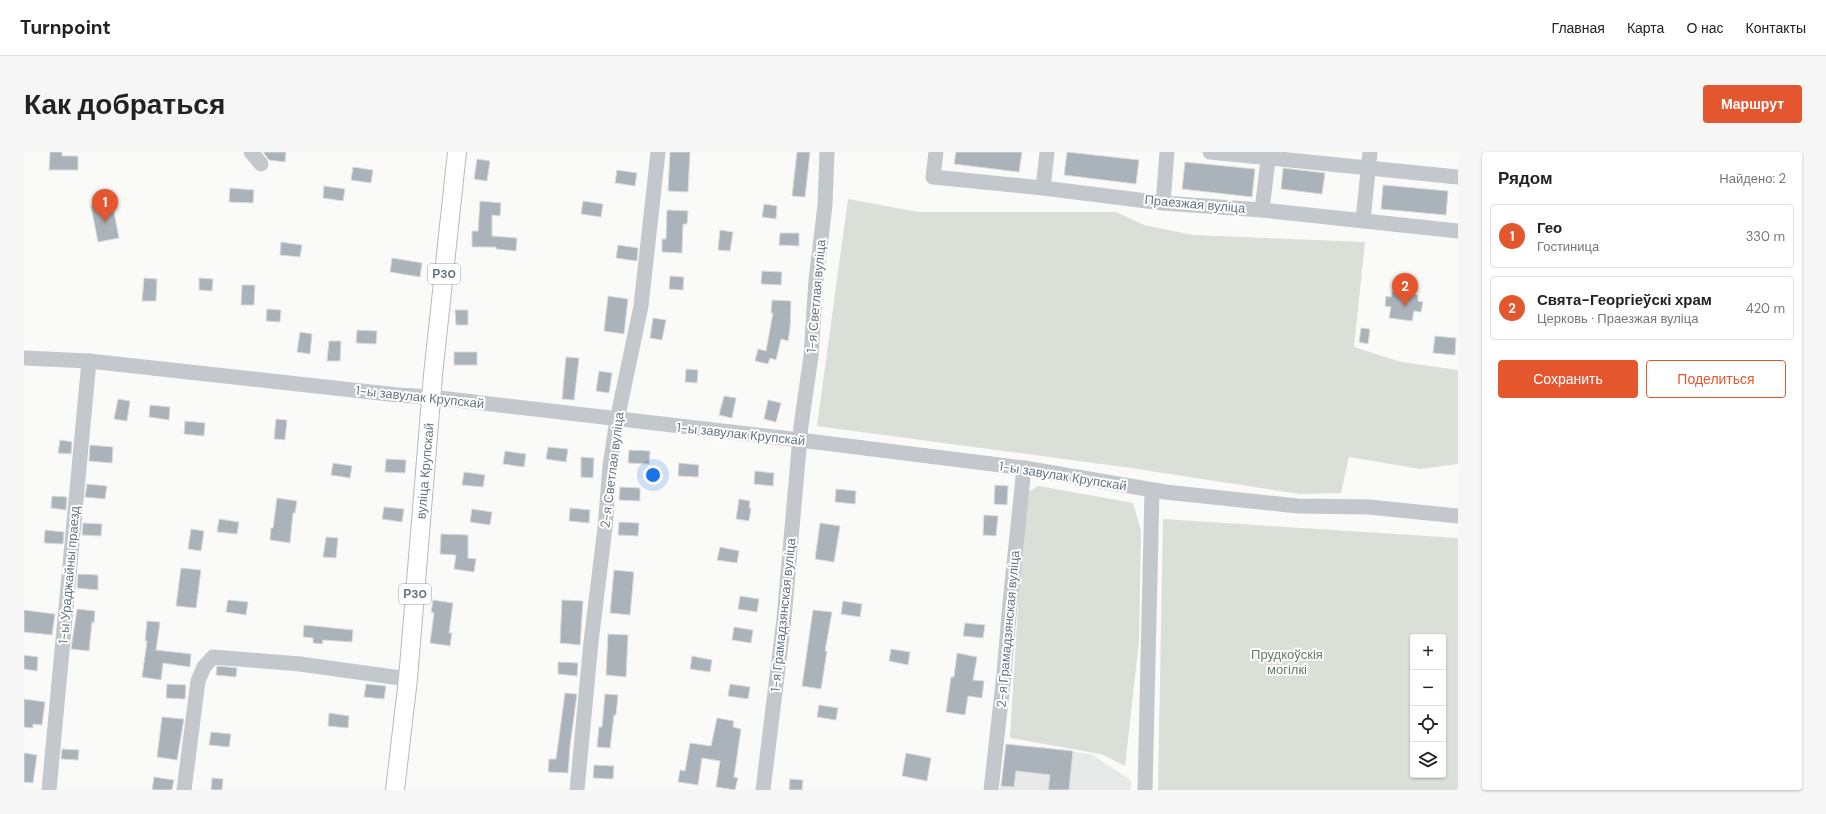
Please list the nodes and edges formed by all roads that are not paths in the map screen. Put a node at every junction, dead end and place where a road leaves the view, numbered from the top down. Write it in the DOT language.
graph roads {
  1 [pos="251,152"];
  2 [pos="457,152"];
  3 [pos="658,152"];
  4 [pos="827,152"];
  5 [pos="936,152"];
  6 [pos="1047,152"];
  7 [pos="1167,152"];
  8 [pos="1210,152"];
  9 [pos="1370,152"];
  10 [pos="1268,155"];
  11 [pos="261,164"];
  12 [pos="1368,168"];
  13 [pos="1458,177"];
  14 [pos="1043,188"];
  15 [pos="1163,203"];
  16 [pos="1262,210"];
  17 [pos="1363,220"];
  18 [pos="1458,231"];
  19 [pos="24,358"];
  20 [pos="89,361"];
  21 [pos="431,397"];
  22 [pos="617,420"];
  23 [pos="800,440"];
  24 [pos="1024,468"];
  25 [pos="1152,490"];
  26 [pos="1458,516"];
  27 [pos="408,679"];
  28 [pos="48,790"];
  29 [pos="184,790"];
  30 [pos="394,790"];
  31 [pos="577,790"];
  32 [pos="763,790"];
  33 [pos="991,790"];
  34 [pos="1145,790"];
  1 -- 11 [label="street"];
  2 -- 21 [label="main road, вуліца Крупскай / Р30"];
  3 -- 22 [label="street, 2-я Светлая вуліца"];
  4 -- 23 [label="street, 1-я Светлая вуліца"];
  5 -- 14 [label="street, Праезжая вуліца"];
  6 -- 14 [label="street"];
  7 -- 15 [label="street"];
  8 -- 10 [label="street"];
  9 -- 12 [label="street"];
  10 -- 12 [label="street"];
  10 -- 16 [label="street"];
  12 -- 13 [label="street"];
  12 -- 17 [label="street"];
  14 -- 15 [label="street, Праезжая вуліца"];
  15 -- 16 [label="street, Праезжая вуліца"];
  16 -- 17 [label="street, Праезжая вуліца"];
  17 -- 18 [label="street, Праезжая вуліца"];
  19 -- 20 [label="street, 1-ы завулак Крупскай"];
  20 -- 21 [label="street, 1-ы завулак Крупскай"];
  20 -- 28 [label="street, 1-ы Ураджайны праезд"];
  21 -- 22 [label="street, 1-ы завулак Крупскай"];
  21 -- 27 [label="main road, вуліца Крупскай / Р30"];
  22 -- 23 [label="street, 1-ы завулак Крупскай"];
  22 -- 31 [label="street, 2-я Светлая вуліца"];
  23 -- 24 [label="street, 1-ы завулак Крупскай"];
  23 -- 32 [label="street, 1-я Грамадзянская вуліца"];
  24 -- 25 [label="street, 1-ы завулак Крупскай"];
  24 -- 33 [label="street, 2-я Грамадзянская вуліца"];
  25 -- 26 [label="street, 1-ы завулак Крупскай"];
  25 -- 34 [label="street"];
  27 -- 29 [label="street"];
  27 -- 30 [label="main road, вуліца Крупскай / Р30"];
}
